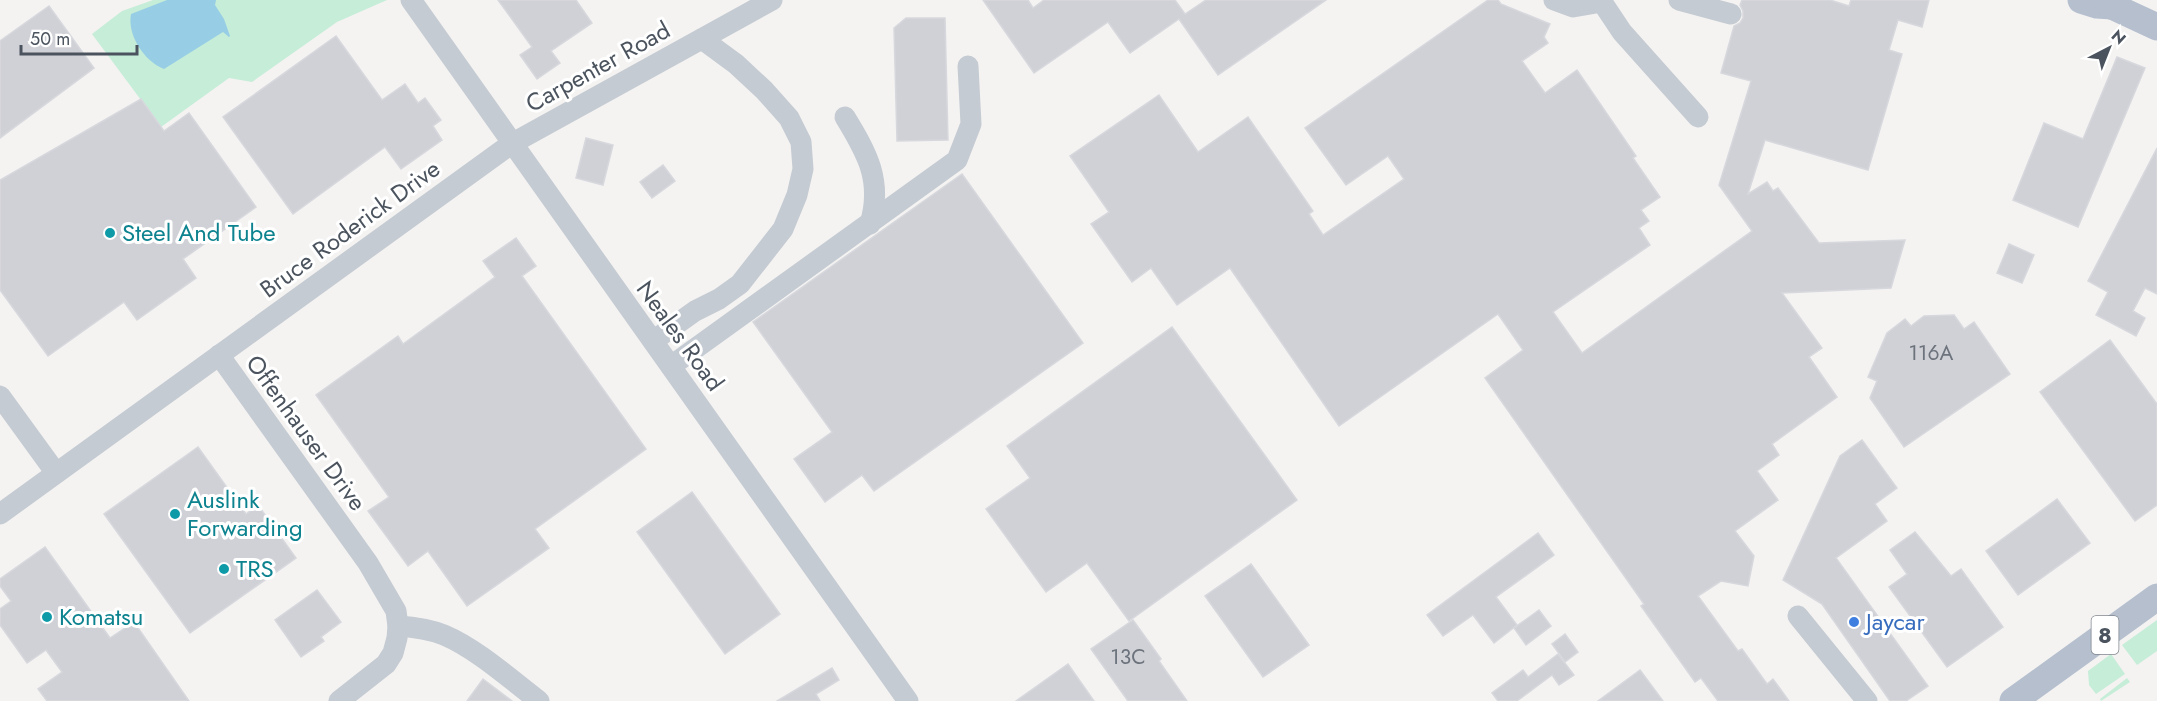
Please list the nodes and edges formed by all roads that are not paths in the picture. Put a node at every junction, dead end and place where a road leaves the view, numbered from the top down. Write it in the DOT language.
graph roads {
  1 [pos="411,0"];
  2 [pos="772,0"];
  3 [pos="1554,0"];
  4 [pos="1679,0"];
  5 [pos="2081,0"];
  6 [pos="1604,1"];
  7 [pos="2108,3"];
  8 [pos="1731,14"];
  9 [pos="2157,27"];
  10 [pos="702,39"];
  11 [pos="968,66"];
  12 [pos="844,117"];
  13 [pos="1698,117"];
  14 [pos="511,144"];
  15 [pos="870,224"];
  16 [pos="653,341"];
  17 [pos="219,355"];
  18 [pos="671,366"];
  19 [pos="0,396"];
  20 [pos="56,473"];
  21 [pos="0,514"];
  22 [pos="2157,597"];
  23 [pos="1798,616"];
  24 [pos="398,626"];
  25 [pos="339,701"];
  26 [pos="539,701"];
  27 [pos="908,701"];
  28 [pos="1867,701"];
  29 [pos="2013,701"];
  1 -- 14 [label="street, Neales Road"];
  2 -- 10 [label="street, Carpenter Road"];
  3 -- 6 [label="street"];
  4 -- 8 [label="street"];
  5 -- 7 [label="main road"];
  6 -- 13 [label="street"];
  7 -- 9 [label="main road"];
  10 -- 14 [label="street, Carpenter Road"];
  10 -- 16 [label="street"];
  11 -- 15 [label="street"];
  12 -- 15 [label="street"];
  14 -- 16 [label="street, Neales Road"];
  14 -- 17 [label="street, Bruce Roderick Drive"];
  15 -- 18 [label="street"];
  16 -- 18 [label="street, Neales Road"];
  17 -- 20 [label="street, Offenhauser Drive"];
  17 -- 24 [label="street, Offenhauser Drive"];
  18 -- 27 [label="street, Neales Road"];
  19 -- 20 [label="street"];
  20 -- 21 [label="street, Offenhauser Drive"];
  22 -- 29 [label="main road, 8"];
  23 -- 28 [label="street"];
  24 -- 25 [label="street"];
  24 -- 26 [label="street"];
}
